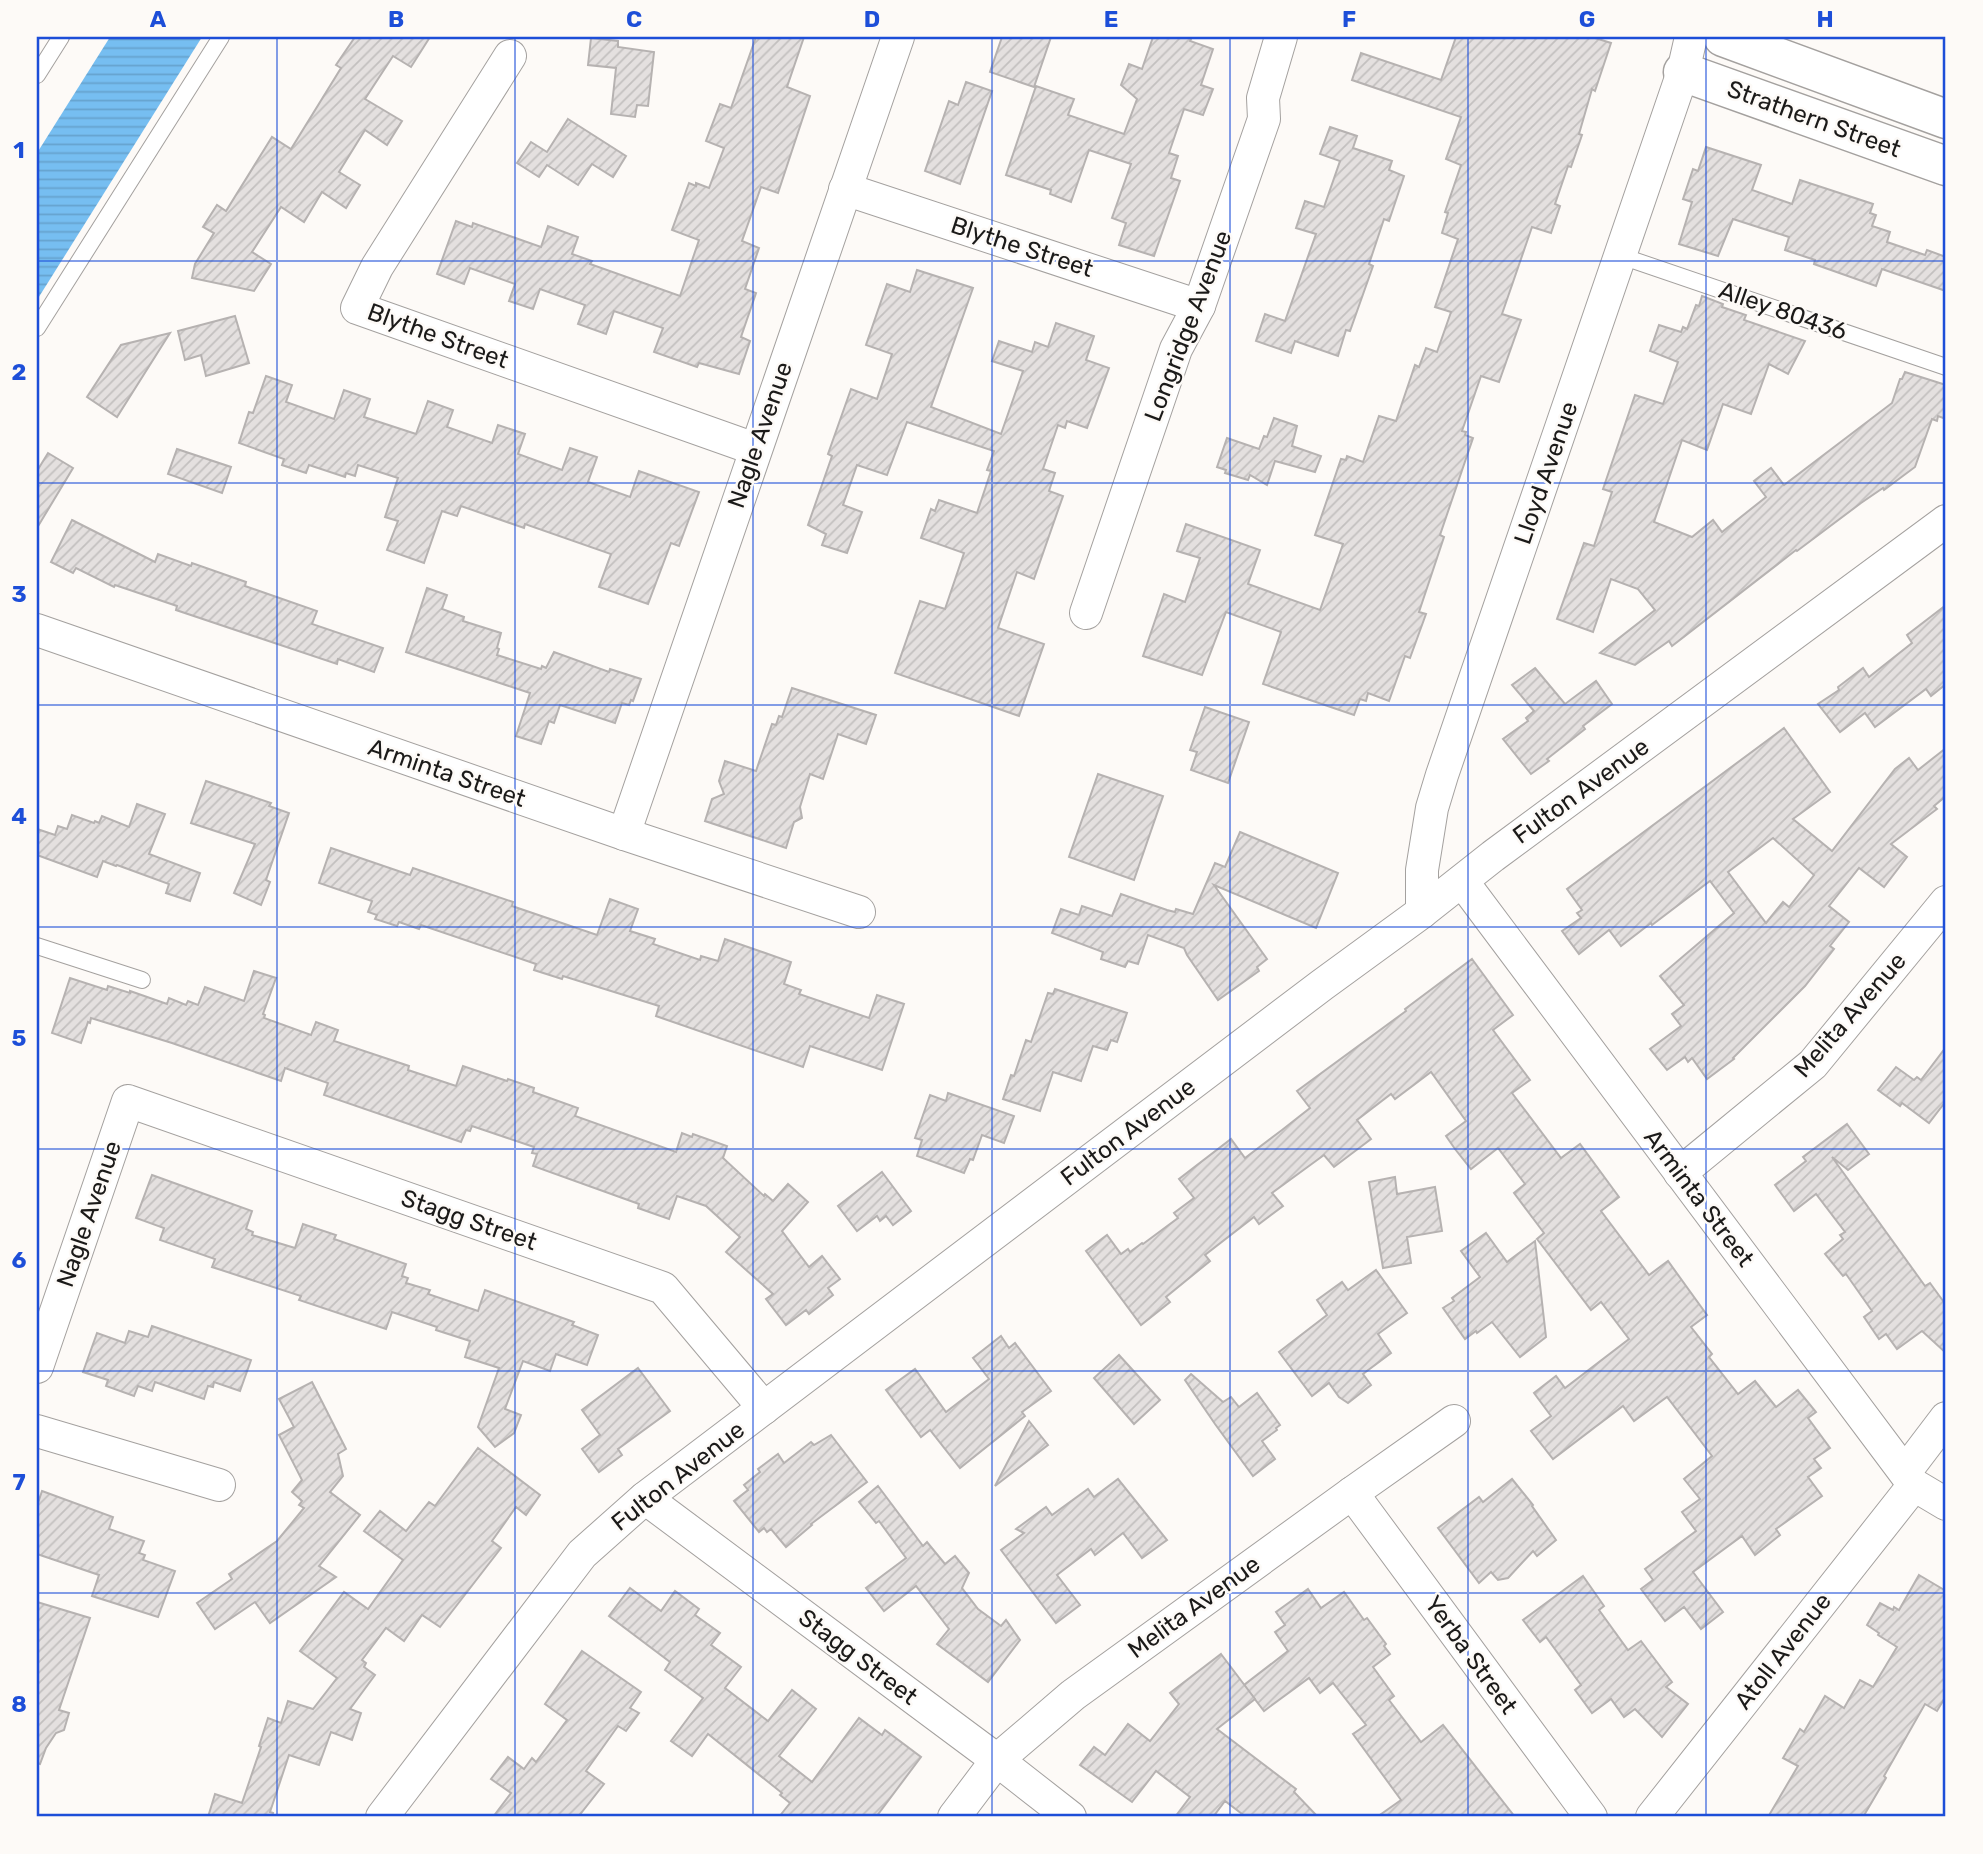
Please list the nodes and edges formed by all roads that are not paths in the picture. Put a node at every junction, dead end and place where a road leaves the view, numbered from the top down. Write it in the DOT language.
graph roads {
  1 [pos="61,37"];
  2 [pos="221,37"];
  3 [pos="898,37"];
  4 [pos="1282,37"];
  5 [pos="1723,37"];
  6 [pos="1687,54"];
  7 [pos="510,56"];
  8 [pos="37,75"];
  9 [pos="1946,118"];
  10 [pos="1946,166"];
  11 [pos="845,189"];
  12 [pos="1620,256"];
  13 [pos="1199,306"];
  14 [pos="37,328"];
  15 [pos="1946,367"];
  16 [pos="755,449"];
  17 [pos="1946,521"];
  18 [pos="1086,613"];
  19 [pos="37,630"];
  20 [pos="624,834"];
  21 [pos="1462,881"];
  22 [pos="1946,902"];
  23 [pos="859,912"];
  24 [pos="1422,912"];
  25 [pos="37,946"];
  26 [pos="142,981"];
  27 [pos="128,1101"];
  28 [pos="1680,1173"];
  29 [pos="37,1367"];
  30 [pos="764,1408"];
  31 [pos="1946,1418"];
  32 [pos="1454,1420"];
  33 [pos="37,1431"];
  34 [pos="1909,1478"];
  35 [pos="219,1485"];
  36 [pos="1352,1493"];
  37 [pos="645,1497"];
  38 [pos="1946,1504"];
  39 [pos="997,1760"];
  40 [pos="382,1817"];
  41 [pos="954,1817"];
  42 [pos="1070,1817"];
  43 [pos="1591,1817"];
  44 [pos="1652,1817"];
  1 -- 8 [label="lane"];
  2 -- 14 [label="lane"];
  3 -- 11 [label="street, Nagle Avenue"];
  4 -- 13 [label="street, Longridge Avenue"];
  5 -- 9 [label="street, Strathern Street"];
  6 -- 10 [label="street, Strathern Street"];
  6 -- 12 [label="street, Lloyd Avenue"];
  7 -- 16 [label="street, Blythe Street"];
  11 -- 13 [label="street, Blythe Street"];
  11 -- 16 [label="street, Nagle Avenue"];
  12 -- 15 [label="lane, Alley 80436"];
  12 -- 24 [label="street, Lloyd Avenue"];
  13 -- 18 [label="street, Longridge Avenue"];
  16 -- 20 [label="street, Nagle Avenue"];
  17 -- 21 [label="street, Fulton Avenue"];
  19 -- 20 [label="street, Arminta Street"];
  20 -- 23 [label="street, Arminta Street"];
  21 -- 24 [label="street, Fulton Avenue"];
  21 -- 28 [label="street, Arminta Street"];
  22 -- 28 [label="street, Melita Avenue"];
  24 -- 30 [label="street, Fulton Avenue"];
  25 -- 26 [label="lane"];
  27 -- 29 [label="street, Nagle Avenue"];
  27 -- 30 [label="street, Stagg Street"];
  28 -- 34 [label="street, Arminta Street"];
  30 -- 37 [label="street, Fulton Avenue"];
  31 -- 34 [label="street, Atoll Avenue"];
  32 -- 36 [label="street, Melita Avenue"];
  33 -- 35 [label="street"];
  34 -- 38 [label="street, Arminta Street"];
  34 -- 44 [label="street, Atoll Avenue"];
  36 -- 39 [label="street, Melita Avenue"];
  36 -- 43 [label="street, Yerba Street"];
  37 -- 39 [label="street, Stagg Street"];
  37 -- 40 [label="street, Fulton Avenue"];
  39 -- 41 [label="street, Melita Avenue"];
  39 -- 42 [label="street, Stagg Street"];
}
